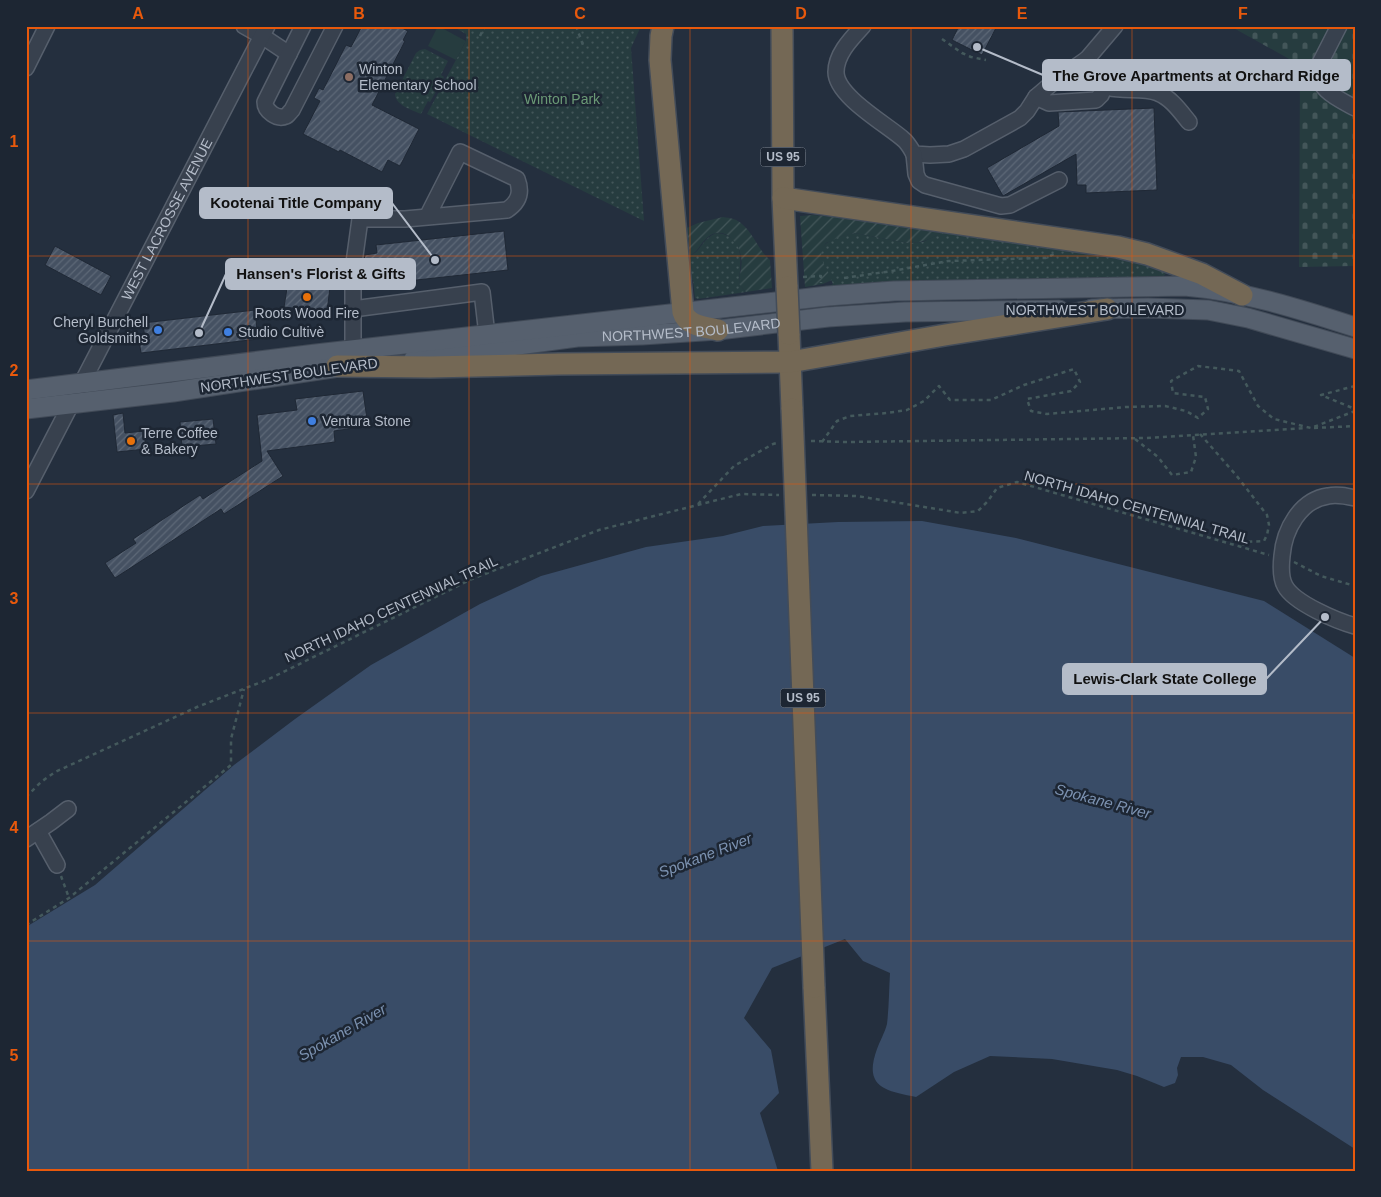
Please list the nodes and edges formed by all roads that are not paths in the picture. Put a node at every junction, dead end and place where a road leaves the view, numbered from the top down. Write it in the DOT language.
graph roads {
  1 [pos="47,26"];
  2 [pos="244,26"];
  3 [pos="303,26"];
  4 [pos="334,26"];
  5 [pos="663,26"];
  6 [pos="782,26"];
  7 [pos="863,26"];
  8 [pos="1115,26"];
  9 [pos="1339,26"];
  10 [pos="265,31"];
  11 [pos="289,54"];
  12 [pos="1087,60"];
  13 [pos="26,68"];
  14 [pos="1105,86"];
  15 [pos="1036,97"];
  16 [pos="1355,108"];
  17 [pos="1189,122"];
  18 [pos="914,154"];
  19 [pos="1059,180"];
  20 [pos="783,198"];
  21 [pos="427,217"];
  22 [pos="1242,295"];
  23 [pos="353,309"];
  24 [pos="1107,309"];
  25 [pos="683,312"];
  26 [pos="1355,327"];
  27 [pos="718,330"];
  28 [pos="486,335"];
  29 [pos="1355,349"];
  30 [pos="353,350"];
  31 [pos="790,362"];
  32 [pos="336,366"];
  33 [pos="81,384"];
  34 [pos="26,390"];
  35 [pos="71,403"];
  36 [pos="26,409"];
  37 [pos="26,491"];
  38 [pos="1355,498"];
  39 [pos="1355,626"];
  40 [pos="68,809"];
  41 [pos="32,835"];
  42 [pos="57,865"];
  43 [pos="822,1171"];
  1 -- 13 [label="street"];
  2 -- 10 [label="street"];
  3 -- 11 [label="street"];
  4 -- 11 [label="street"];
  5 -- 25 [label="highway"];
  6 -- 20 [label="highway, US 95"];
  7 -- 18 [label="street"];
  8 -- 12 [label="street"];
  9 -- 16 [label="street"];
  10 -- 11 [label="street"];
  10 -- 33 [label="street, WEST LACROSSE AVENUE"];
  12 -- 14 [label="street"];
  12 -- 15 [label="street"];
  14 -- 15 [label="street"];
  14 -- 17 [label="street"];
  15 -- 18 [label="street"];
  18 -- 19 [label="street"];
  20 -- 22 [label="highway"];
  20 -- 31 [label="highway, US 95, bridge"];
  21 -- 21 [label="street"];
  21 -- 23 [label="street"];
  22 -- 25 [label="main road, NORTHWEST BOULEVARD"];
  22 -- 26 [label="main road, NORTHWEST BOULEVARD"];
  23 -- 28 [label="street"];
  23 -- 30 [label="street"];
  24 -- 27 [label="main road, NORTHWEST BOULEVARD"];
  24 -- 29 [label="main road, NORTHWEST BOULEVARD"];
  24 -- 31 [label="highway"];
  25 -- 27 [label="highway"];
  25 -- 28 [label="main road, NORTHWEST BOULEVARD"];
  27 -- 32 [label="main road, NORTHWEST BOULEVARD"];
  28 -- 30 [label="main road, NORTHWEST BOULEVARD"];
  30 -- 33 [label="main road, NORTHWEST BOULEVARD"];
  31 -- 32 [label="highway"];
  31 -- 43 [label="highway, US 95, bridge"];
  32 -- 35 [label="main road, NORTHWEST BOULEVARD"];
  33 -- 34 [label="main road, NORTHWEST BOULEVARD"];
  33 -- 35 [label="street, WEST LACROSSE AVENUE"];
  35 -- 36 [label="main road, NORTHWEST BOULEVARD"];
  35 -- 37 [label="street, WEST LACROSSE AVENUE"];
  38 -- 39 [label="street"];
  40 -- 41 [label="street"];
  41 -- 42 [label="street"];
}
